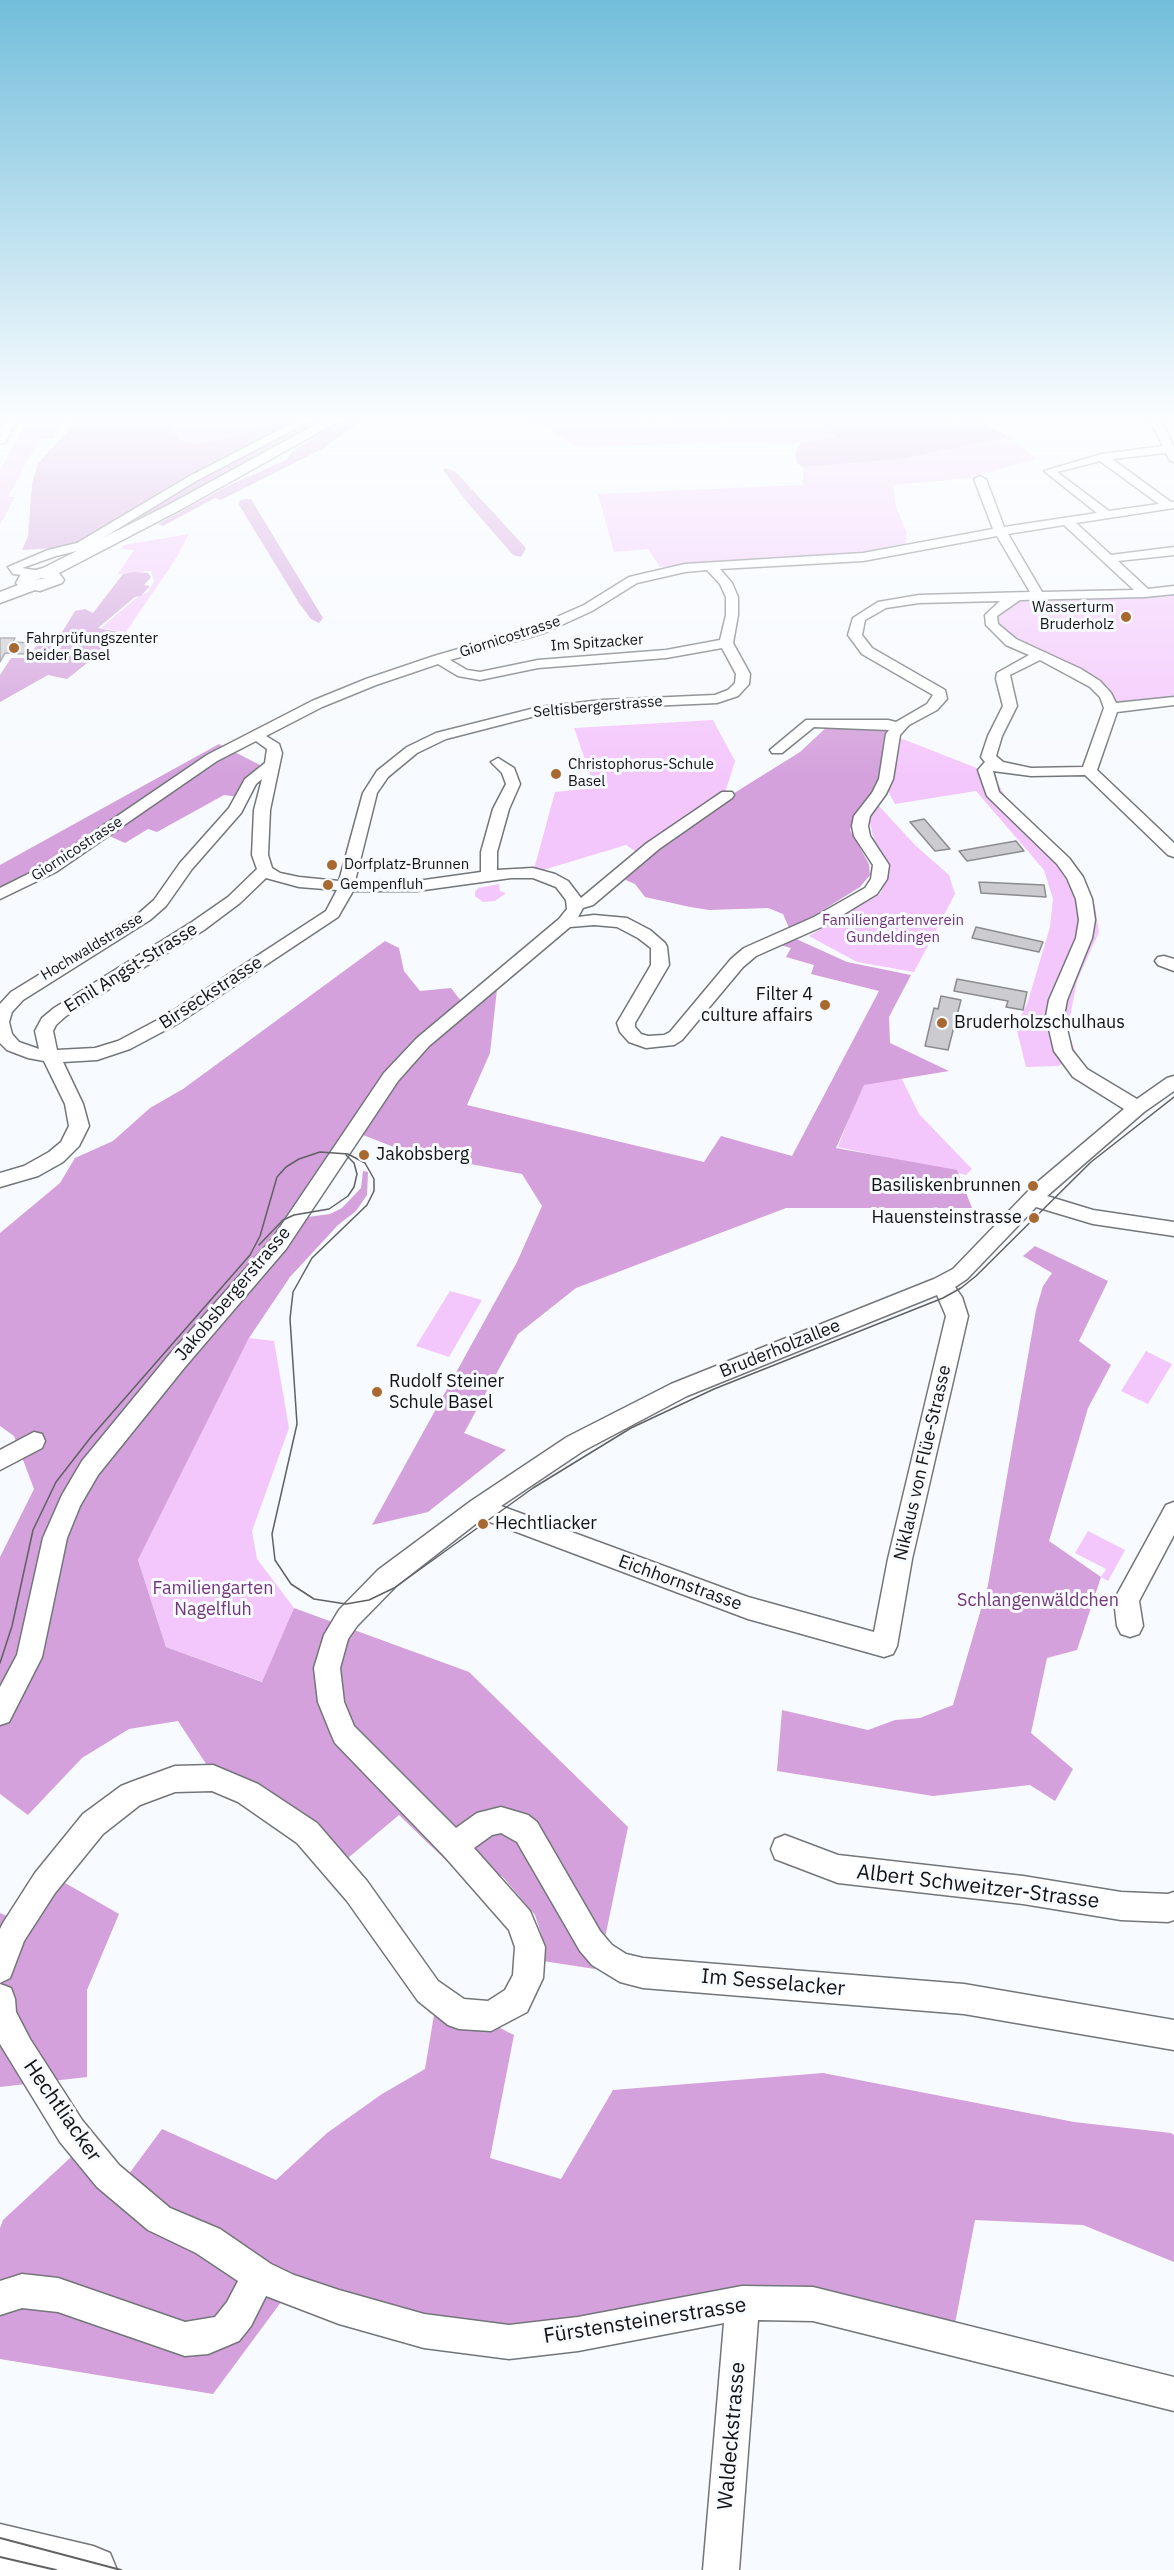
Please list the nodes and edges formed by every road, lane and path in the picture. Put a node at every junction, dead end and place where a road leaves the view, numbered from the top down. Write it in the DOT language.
graph roads {
  1 [pos="98,536"];
  2 [pos="116,536"];
  3 [pos="974,536"];
  4 [pos="1003,536"];
  5 [pos="1083,536"];
  6 [pos="1174,551"];
  7 [pos="1108,559"];
  8 [pos="711,567"];
  9 [pos="33,577"];
  10 [pos="1174,590"];
  11 [pos="0,593"];
  12 [pos="1145,593"];
  13 [pos="1038,596"];
  14 [pos="1016,597"];
  15 [pos="0,598"];
  16 [pos="726,643"];
  17 [pos="1041,656"];
  18 [pos="439,659"];
  19 [pos="1174,701"];
  20 [pos="1112,708"];
  21 [pos="898,728"];
  22 [pos="256,735"];
  23 [pos="777,750"];
  24 [pos="498,762"];
  25 [pos="993,763"];
  26 [pos="272,765"];
  27 [pos="1089,771"];
  28 [pos="727,795"];
  29 [pos="1172,847"];
  30 [pos="265,870"];
  31 [pos="489,875"];
  32 [pos="346,886"];
  33 [pos="0,894"];
  34 [pos="575,904"];
  35 [pos="566,923"];
  36 [pos="51,1056"];
  37 [pos="1174,1082"];
  38 [pos="1137,1108"];
  39 [pos="0,1180"];
  40 [pos="1034,1198"];
  41 [pos="1174,1229"];
  42 [pos="941,1285"];
  43 [pos="34,1441"];
  44 [pos="0,1461"];
  45 [pos="479,1508"];
  46 [pos="1174,1512"];
  47 [pos="1130,1626"];
  48 [pos="884,1646"];
  49 [pos="0,1713"];
  50 [pos="455,1847"];
  51 [pos="785,1849"];
  52 [pos="1174,1906"];
  53 [pos="0,1968"];
  54 [pos="0,1999"];
  55 [pos="1174,2035"];
  56 [pos="259,2276"];
  57 [pos="0,2298"];
  58 [pos="742,2302"];
  59 [pos="1174,2394"];
  60 [pos="0,2547"];
  61 [pos="93,2570"];
  62 [pos="721,2570"];
  1 -- 9 [label="street"];
  2 -- 9 [label="main road"];
  3 -- 8 [label="street, Giornicostrasse"];
  4 -- 13 [label="street"];
  5 -- 7 [label="street"];
  6 -- 7 [label="street"];
  7 -- 12 [label="street"];
  8 -- 16 [label="street"];
  8 -- 18 [label="street, Giornicostrasse"];
  9 -- 11 [label="main road"];
  9 -- 15 [label="main road"];
  10 -- 12 [label="street"];
  12 -- 13 [label="street"];
  13 -- 14 [label="street"];
  14 -- 17 [label="street"];
  14 -- 21 [label="street"];
  16 -- 18 [label="street, Im Spitzacker"];
  16 -- 32 [label="street, Seltisbergerstrasse"];
  17 -- 20 [label="street"];
  17 -- 25 [label="street"];
  18 -- 22 [label="street, Giornicostrasse"];
  19 -- 20 [label="street"];
  20 -- 27 [label="street"];
  21 -- 23 [label="street"];
  21 -- 35 [label="street"];
  22 -- 26 [label="street"];
  22 -- 33 [label="street, Giornicostrasse"];
  24 -- 31 [label="street"];
  25 -- 27 [label="street"];
  25 -- 38 [label="street"];
  26 -- 30 [label="street"];
  26 -- 36 [label="street, Hochwaldstrasse"];
  27 -- 29 [label="street"];
  28 -- 34 [label="street"];
  30 -- 32 [label="street"];
  30 -- 36 [label="street, Emil Angst-Strasse"];
  31 -- 32 [label="street"];
  31 -- 34 [label="street"];
  32 -- 36 [label="street, Birseckstrasse"];
  34 -- 35 [label="street, Jakobsbergerstrasse"];
  35 -- 49 [label="street, Jakobsbergerstrasse"];
  36 -- 39 [label="street, Emil Angst-Strasse"];
  37 -- 38 [label="street, Bruderholzallee"];
  38 -- 40 [label="street, Bruderholzallee"];
  40 -- 41 [label="street"];
  40 -- 42 [label="street, Bruderholzallee"];
  42 -- 45 [label="street, Bruderholzallee"];
  42 -- 48 [label="street, Niklaus von Flüe-Strasse"];
  43 -- 44 [label="street"];
  45 -- 48 [label="street, Eichhornstrasse"];
  45 -- 50 [label="street, Bruderholzallee"];
  46 -- 47 [label="street"];
  50 -- 53 [label="street"];
  50 -- 55 [label="street, Im Sesselacker"];
  51 -- 52 [label="street, Albert Schweitzer-Strasse"];
  54 -- 56 [label="street, Hechtliacker"];
  56 -- 57 [label="street"];
  56 -- 58 [label="street, Fürstensteinerstrasse"];
  58 -- 59 [label="street, Fürstensteinerstrasse"];
  58 -- 62 [label="street, Waldeckstrasse"];
  60 -- 61 [label="main road"];
}
